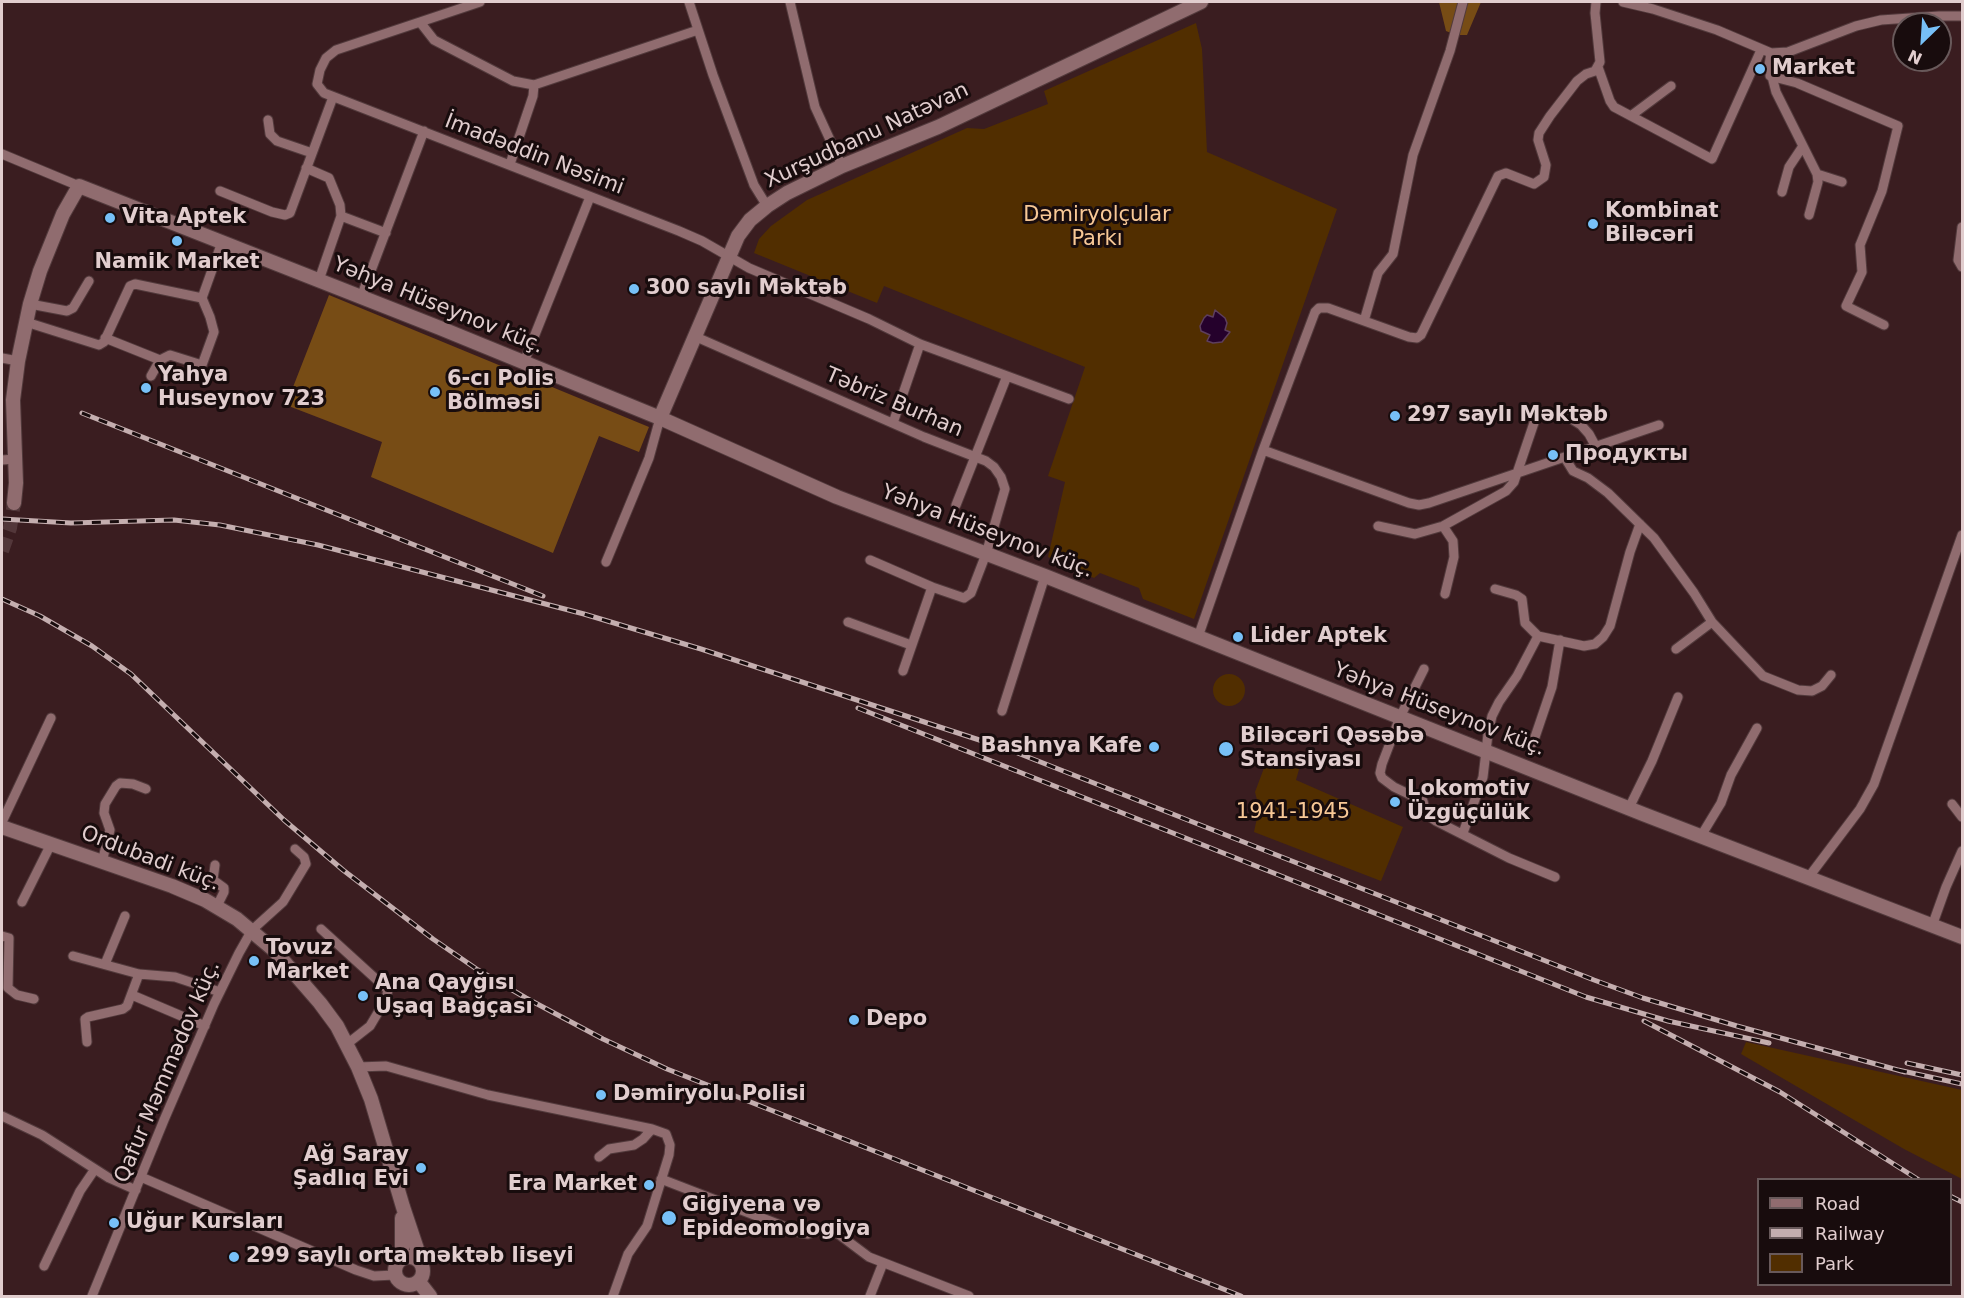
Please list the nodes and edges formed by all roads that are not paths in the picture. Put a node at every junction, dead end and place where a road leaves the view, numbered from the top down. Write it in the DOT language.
graph roads {
  1 [pos="480,2"];
  2 [pos="689,2"];
  3 [pos="790,2"];
  4 [pos="1201,2"];
  5 [pos="1463,2"];
  6 [pos="1596,2"];
  7 [pos="1623,2"];
  8 [pos="1962,16"];
  9 [pos="420,22"];
  10 [pos="698,30"];
  11 [pos="1761,50"];
  12 [pos="1772,53"];
  13 [pos="1598,67"];
  14 [pos="1770,76"];
  15 [pos="534,85"];
  16 [pos="1671,86"];
  17 [pos="328,95"];
  18 [pos="1632,116"];
  19 [pos="268,120"];
  20 [pos="424,131"];
  21 [pos="1803,146"];
  22 [pos="312,153"];
  23 [pos="2,154"];
  24 [pos="510,164"];
  25 [pos="842,166"];
  26 [pos="306,168"];
  27 [pos="1817,174"];
  28 [pos="1842,182"];
  29 [pos="79,186"];
  30 [pos="220,191"];
  31 [pos="1782,192"];
  32 [pos="590,197"];
  33 [pos="767,206"];
  34 [pos="341,216"];
  35 [pos="1809,216"];
  36 [pos="1962,227"];
  37 [pos="386,232"];
  38 [pos="222,242"];
  39 [pos="729,255"];
  40 [pos="1962,267"];
  41 [pos="319,280"];
  42 [pos="89,281"];
  43 [pos="361,297"];
  44 [pos="202,298"];
  45 [pos="30,304"];
  46 [pos="1364,321"];
  47 [pos="26,322"];
  48 [pos="1884,325"];
  49 [pos="694,336"];
  50 [pos="105,338"];
  51 [pos="920,344"];
  52 [pos="2,358"];
  53 [pos="160,360"];
  54 [pos="18,361"];
  55 [pos="524,362"];
  56 [pos="151,375"];
  57 [pos="1007,376"];
  58 [pos="1069,399"];
  59 [pos="1538,411"];
  60 [pos="1565,415"];
  61 [pos="660,418"];
  62 [pos="893,423"];
  63 [pos="1659,425"];
  64 [pos="1596,447"];
  65 [pos="1263,450"];
  66 [pos="975,456"];
  67 [pos="1565,458"];
  68 [pos="8,459"];
  69 [pos="1517,474"];
  70 [pos="14,503"];
  71 [pos="956,505"];
  72 [pos="1641,525"];
  73 [pos="1378,526"];
  74 [pos="1443,526"];
  75 [pos="1962,535"];
  76 [pos="986,554"];
  77 [pos="870,560"];
  78 [pos="606,562"];
  79 [pos="1045,576"];
  80 [pos="932,587"];
  81 [pos="1495,589"];
  82 [pos="1445,594"];
  83 [pos="848,622"];
  84 [pos="1712,622"];
  85 [pos="1538,636"];
  86 [pos="1198,638"];
  87 [pos="1560,640"];
  88 [pos="911,645"];
  89 [pos="1676,649"];
  90 [pos="1424,669"];
  91 [pos="903,671"];
  92 [pos="1832,675"];
  93 [pos="1678,697"];
  94 [pos="1002,711"];
  95 [pos="1400,717"];
  96 [pos="51,718"];
  97 [pos="1757,728"];
  98 [pos="1533,743"];
  99 [pos="1487,751"];
  100 [pos="146,789"];
  101 [pos="1952,804"];
  102 [pos="1629,808"];
  103 [pos="1962,817"];
  104 [pos="2,822"];
  105 [pos="2,827"];
  106 [pos="1463,833"];
  107 [pos="1701,836"];
  108 [pos="51,844"];
  109 [pos="295,849"];
  110 [pos="1962,852"];
  111 [pos="102,862"];
  112 [pos="215,865"];
  113 [pos="1555,877"];
  114 [pos="1808,878"];
  115 [pos="22,902"];
  116 [pos="217,906"];
  117 [pos="124,916"];
  118 [pos="1932,926"];
  119 [pos="321,929"];
  120 [pos="252,930"];
  121 [pos="2,936"];
  122 [pos="1962,938"];
  123 [pos="73,956"];
  124 [pos="105,964"];
  125 [pos="139,974"];
  126 [pos="220,992"];
  127 [pos="132,995"];
  128 [pos="34,999"];
  129 [pos="205,1026"];
  130 [pos="87,1042"];
  131 [pos="347,1044"];
  132 [pos="358,1067"];
  133 [pos="2,1116"];
  134 [pos="652,1129"];
  135 [pos="599,1157"];
  136 [pos="95,1169"];
  137 [pos="141,1177"];
  138 [pos="661,1179"];
  139 [pos="136,1190"];
  140 [pos="403,1207"];
  141 [pos="883,1263"];
  142 [pos="422,1264"];
  143 [pos="44,1266"];
  144 [pos="397,1268"];
  145 [pos="413,1288"];
  146 [pos="92,1296"];
  147 [pos="430,1296"];
  148 [pos="613,1296"];
  149 [pos="870,1296"];
  150 [pos="969,1296"];
  1 -- 9 [label="street"];
  2 -- 10 [label="street"];
  3 -- 25 [label="street"];
  4 -- 25 [label="main road, Xurşudbanu Natəvan"];
  5 -- 46 [label="street"];
  6 -- 13 [label="street"];
  7 -- 11 [label="street"];
  8 -- 12 [label="street"];
  9 -- 15 [label="street"];
  9 -- 17 [label="street"];
  10 -- 15 [label="street"];
  10 -- 33 [label="street"];
  11 -- 12 [label="street"];
  11 -- 18 [label="street"];
  12 -- 14 [label="street"];
  13 -- 18 [label="street"];
  13 -- 46 [label="street"];
  14 -- 21 [label="street"];
  14 -- 48 [label="street"];
  15 -- 24 [label="street"];
  16 -- 18 [label="street"];
  17 -- 20 [label="street, İmadəddin Nəsimi"];
  17 -- 22 [label="street"];
  19 -- 22 [label="street"];
  20 -- 24 [label="street, İmadəddin Nəsimi"];
  20 -- 37 [label="street"];
  21 -- 27 [label="street"];
  21 -- 31 [label="street"];
  22 -- 26 [label="street"];
  23 -- 29 [label="street, Yəhya Hüseynov küç."];
  24 -- 32 [label="street, İmadəddin Nəsimi"];
  25 -- 33 [label="main road, Xurşudbanu Natəvan"];
  26 -- 30 [label="street"];
  26 -- 34 [label="street"];
  27 -- 28 [label="street"];
  27 -- 35 [label="street"];
  29 -- 38 [label="main road, Yəhya Hüseynov küç."];
  29 -- 45 [label="main road"];
  32 -- 39 [label="street, İmadəddin Nəsimi"];
  32 -- 55 [label="street"];
  33 -- 39 [label="main road, Xurşudbanu Natəvan"];
  34 -- 37 [label="street"];
  34 -- 41 [label="street"];
  36 -- 40 [label="street"];
  37 -- 43 [label="street"];
  38 -- 41 [label="main road, Yəhya Hüseynov küç."];
  38 -- 44 [label="street"];
  39 -- 49 [label="main road, Xurşudbanu Natəvan"];
  39 -- 51 [label="street, İmadəddin Nəsimi"];
  41 -- 43 [label="main road, Yəhya Hüseynov küç."];
  42 -- 45 [label="street"];
  43 -- 55 [label="main road, Yəhya Hüseynov küç."];
  44 -- 50 [label="street"];
  44 -- 53 [label="street"];
  45 -- 47 [label="main road"];
  46 -- 65 [label="street"];
  47 -- 50 [label="street"];
  47 -- 54 [label="main road"];
  49 -- 61 [label="main road, Xurşudbanu Natəvan"];
  49 -- 62 [label="street, Təbriz Burhan"];
  50 -- 53 [label="street"];
  51 -- 57 [label="street, İmadəddin Nəsimi"];
  51 -- 62 [label="street"];
  52 -- 54 [label="street"];
  53 -- 56 [label="street"];
  54 -- 68 [label="main road"];
  55 -- 61 [label="main road, Yəhya Hüseynov küç."];
  57 -- 58 [label="street, İmadəddin Nəsimi"];
  57 -- 66 [label="street"];
  59 -- 69 [label="street"];
  60 -- 64 [label="street"];
  61 -- 76 [label="main road, Yəhya Hüseynov küç."];
  61 -- 78 [label="street"];
  62 -- 66 [label="street, Təbriz Burhan"];
  63 -- 64 [label="street"];
  64 -- 67 [label="street"];
  65 -- 69 [label="street"];
  65 -- 86 [label="street"];
  66 -- 71 [label="street"];
  66 -- 76 [label="street, Təbriz Burhan"];
  67 -- 69 [label="street"];
  67 -- 72 [label="street"];
  68 -- 70 [label="main road"];
  69 -- 74 [label="street"];
  72 -- 84 [label="street"];
  72 -- 87 [label="street"];
  73 -- 74 [label="street"];
  74 -- 82 [label="street"];
  75 -- 114 [label="street"];
  76 -- 79 [label="main road, Yəhya Hüseynov küç."];
  76 -- 80 [label="street, Təbriz Burhan"];
  77 -- 80 [label="street"];
  79 -- 86 [label="main road, Yəhya Hüseynov küç."];
  79 -- 94 [label="street"];
  80 -- 88 [label="street"];
  81 -- 85 [label="street"];
  83 -- 88 [label="street"];
  84 -- 89 [label="street"];
  84 -- 92 [label="street"];
  85 -- 87 [label="street"];
  85 -- 99 [label="street"];
  86 -- 95 [label="main road, Yəhya Hüseynov küç."];
  87 -- 98 [label="street"];
  88 -- 91 [label="street"];
  90 -- 95 [label="street"];
  93 -- 102 [label="street"];
  95 -- 99 [label="main road, Yəhya Hüseynov küç."];
  95 -- 106 [label="street"];
  96 -- 104 [label="street"];
  97 -- 107 [label="street"];
  99 -- 102 [label="main road, Yəhya Hüseynov küç."];
  99 -- 106 [label="street"];
  100 -- 111 [label="street"];
  101 -- 103 [label="street"];
  102 -- 107 [label="main road, Yəhya Hüseynov küç."];
  105 -- 108 [label="main road, Ordubadi küç."];
  106 -- 113 [label="street"];
  107 -- 114 [label="main road, Yəhya Hüseynov küç."];
  108 -- 111 [label="main road, Ordubadi küç."];
  108 -- 115 [label="street"];
  109 -- 120 [label="street"];
  110 -- 118 [label="street"];
  111 -- 116 [label="main road, Ordubadi küç."];
  112 -- 116 [label="street"];
  114 -- 118 [label="main road, Yəhya Hüseynov küç."];
  116 -- 120 [label="main road, Ordubadi küç."];
  117 -- 124 [label="street"];
  118 -- 122 [label="main road, Yəhya Hüseynov küç."];
  119 -- 131 [label="street"];
  120 -- 126 [label="street, Qafur Məmmədov küç."];
  120 -- 131 [label="main road, Ordubadi küç."];
  121 -- 128 [label="street"];
  123 -- 124 [label="street"];
  124 -- 125 [label="street"];
  125 -- 126 [label="street"];
  125 -- 127 [label="street"];
  126 -- 129 [label="street, Qafur Məmmədov küç."];
  127 -- 129 [label="street"];
  127 -- 130 [label="street"];
  129 -- 137 [label="street, Qafur Məmmədov küç."];
  131 -- 132 [label="main road, Ordubadi küç."];
  132 -- 134 [label="street"];
  132 -- 140 [label="main road, Ordubadi küç."];
  133 -- 136 [label="street"];
  134 -- 135 [label="street"];
  134 -- 138 [label="street"];
  136 -- 139 [label="street"];
  136 -- 143 [label="street"];
  137 -- 139 [label="street, Qafur Məmmədov küç."];
  137 -- 144 [label="street"];
  138 -- 141 [label="street"];
  138 -- 148 [label="street"];
  139 -- 146 [label="street, Qafur Məmmədov küç."];
  140 -- 142 [label="main road, Ordubadi küç."];
  140 -- 144 [label="main road"];
  141 -- 149 [label="street"];
  141 -- 150 [label="street"];
  142 -- 144 [label="main road"];
  142 -- 145 [label="main road"];
  144 -- 145 [label="main road"];
  145 -- 147 [label="main road"];
}
